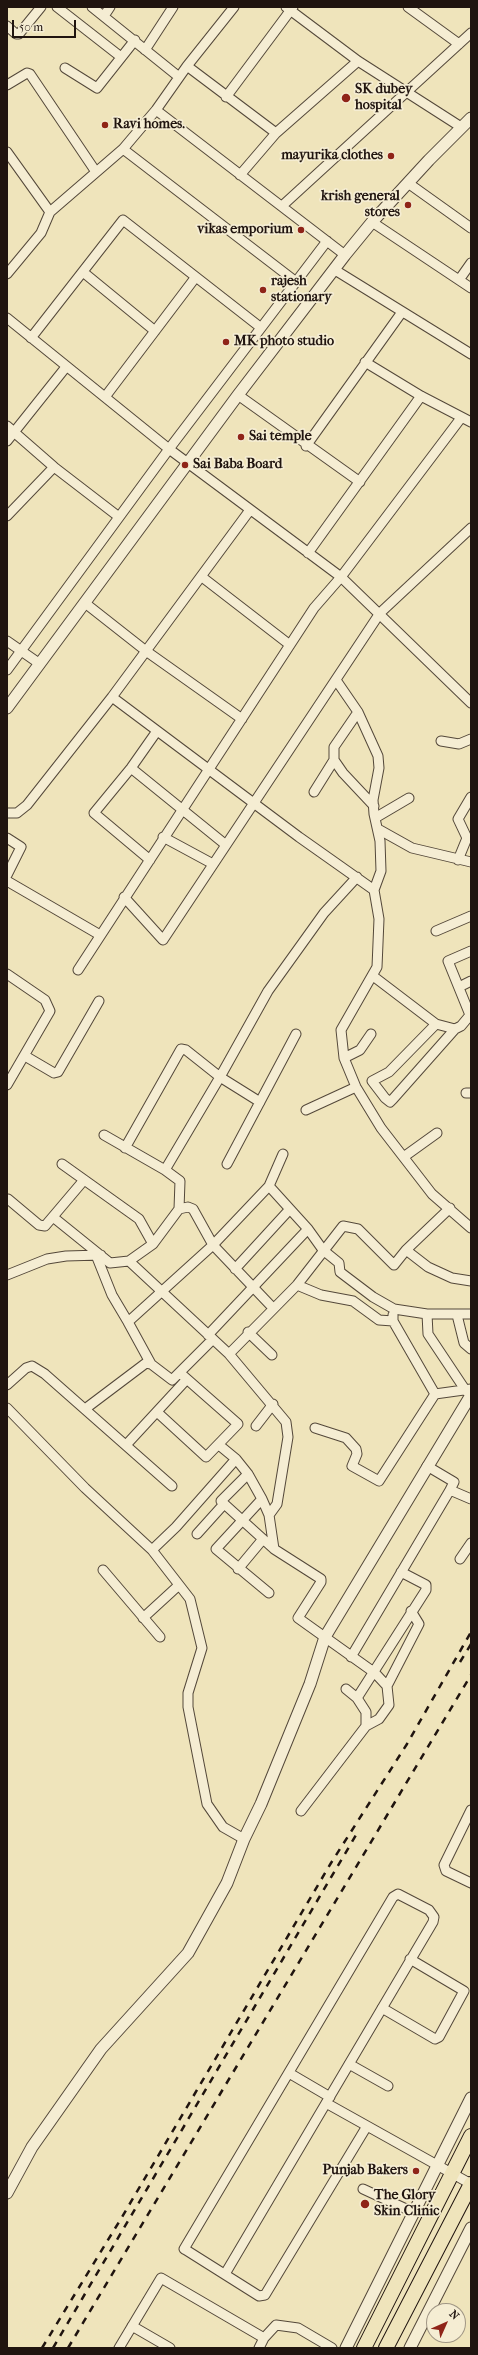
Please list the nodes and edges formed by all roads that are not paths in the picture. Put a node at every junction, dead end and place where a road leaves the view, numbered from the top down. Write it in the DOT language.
graph roads {
  1 [pos="41,7"];
  2 [pos="57,7"];
  3 [pos="92,7"];
  4 [pos="110,7"];
  5 [pos="173,7"];
  6 [pos="234,7"];
  7 [pos="408,7"];
  8 [pos="290,8"];
  9 [pos="104,16"];
  10 [pos="7,26"];
  11 [pos="471,33"];
  12 [pos="135,40"];
  13 [pos="459,44"];
  14 [pos="145,50"];
  15 [pos="121,58"];
  16 [pos="358,61"];
  17 [pos="187,66"];
  18 [pos="65,68"];
  19 [pos="179,77"];
  20 [pos="7,85"];
  21 [pos="407,92"];
  22 [pos="226,97"];
  23 [pos="156,110"];
  24 [pos="471,118"];
  25 [pos="461,127"];
  26 [pos="276,133"];
  27 [pos="123,149"];
  28 [pos="7,152"];
  29 [pos="96,172"];
  30 [pos="240,175"];
  31 [pos="408,183"];
  32 [pos="282,206"];
  33 [pos="50,212"];
  34 [pos="372,222"];
  35 [pos="471,228"];
  36 [pos="327,241"];
  37 [pos="345,255"];
  38 [pos="7,259"];
  39 [pos="471,263"];
  40 [pos="10,270"];
  41 [pos="335,270"];
  42 [pos="83,272"];
  43 [pos="196,278"];
  44 [pos="459,280"];
  45 [pos="295,281"];
  46 [pos="471,288"];
  47 [pos="402,312"];
  48 [pos="7,318"];
  49 [pos="260,327"];
  50 [pos="155,331"];
  51 [pos="30,338"];
  52 [pos="471,354"];
  53 [pos="365,362"];
  54 [pos="66,367"];
  55 [pos="238,395"];
  56 [pos="420,396"];
  57 [pos="105,398"];
  58 [pos="461,418"];
  59 [pos="471,422"];
  60 [pos="7,426"];
  61 [pos="15,432"];
  62 [pos="7,441"];
  63 [pos="306,446"];
  64 [pos="169,449"];
  65 [pos="188,463"];
  66 [pos="54,467"];
  67 [pos="360,482"];
  68 [pos="250,510"];
  69 [pos="7,516"];
  70 [pos="119,517"];
  71 [pos="471,528"];
  72 [pos="308,553"];
  73 [pos="202,577"];
  74 [pos="340,577"];
  75 [pos="85,603"];
  76 [pos="380,613"];
  77 [pos="7,641"];
  78 [pos="290,645"];
  79 [pos="146,651"];
  80 [pos="22,652"];
  81 [pos="40,664"];
  82 [pos="7,670"];
  83 [pos="336,680"];
  84 [pos="112,697"];
  85 [pos="471,703"];
  86 [pos="7,708"];
  87 [pos="358,712"];
  88 [pos="242,719"];
  89 [pos="157,731"];
  90 [pos="471,738"];
  91 [pos="441,741"];
  92 [pos="334,760"];
  93 [pos="131,768"];
  94 [pos="209,768"];
  95 [pos="314,792"];
  96 [pos="471,797"];
  97 [pos="409,798"];
  98 [pos="255,804"];
  99 [pos="374,806"];
  100 [pos="180,810"];
  101 [pos="7,813"];
  102 [pos="375,818"];
  103 [pos="378,829"];
  104 [pos="163,837"];
  105 [pos="7,838"];
  106 [pos="226,845"];
  107 [pos="150,860"];
  108 [pos="458,860"];
  109 [pos="471,862"];
  110 [pos="213,864"];
  111 [pos="7,875"];
  112 [pos="357,877"];
  113 [pos="7,881"];
  114 [pos="374,890"];
  115 [pos="124,898"];
  116 [pos="471,916"];
  117 [pos="436,931"];
  118 [pos="100,935"];
  119 [pos="471,951"];
  120 [pos="78,970"];
  121 [pos="7,974"];
  122 [pos="374,976"];
  123 [pos="471,981"];
  124 [pos="458,987"];
  125 [pos="100,1001"];
  126 [pos="470,1014"];
  127 [pos="436,1024"];
  128 [pos="455,1029"];
  129 [pos="296,1034"];
  130 [pos="371,1034"];
  131 [pos="25,1056"];
  132 [pos="344,1058"];
  133 [pos="220,1077"];
  134 [pos="372,1081"];
  135 [pos="7,1085"];
  136 [pos="356,1088"];
  137 [pos="260,1102"];
  138 [pos="306,1110"];
  139 [pos="436,1133"];
  140 [pos="104,1135"];
  141 [pos="125,1148"];
  142 [pos="283,1154"];
  143 [pos="405,1156"];
  144 [pos="62,1164"];
  145 [pos="227,1164"];
  146 [pos="165,1170"];
  147 [pos="84,1180"];
  148 [pos="269,1186"];
  149 [pos="8,1199"];
  150 [pos="450,1208"];
  151 [pos="179,1209"];
  152 [pos="290,1209"];
  153 [pos="53,1217"];
  154 [pos="471,1228"];
  155 [pos="308,1229"];
  156 [pos="153,1244"];
  157 [pos="214,1245"];
  158 [pos="323,1250"];
  159 [pos="406,1250"];
  160 [pos="98,1255"];
  161 [pos="129,1261"];
  162 [pos="235,1269"];
  163 [pos="7,1275"];
  164 [pos="471,1281"];
  165 [pos="297,1285"];
  166 [pos="253,1289"];
  167 [pos="163,1292"];
  168 [pos="273,1308"];
  169 [pos="394,1309"];
  170 [pos="426,1314"];
  171 [pos="471,1314"];
  172 [pos="457,1315"];
  173 [pos="393,1321"];
  174 [pos="128,1322"];
  175 [pos="248,1332"];
  176 [pos="210,1337"];
  177 [pos="471,1349"];
  178 [pos="229,1354"];
  179 [pos="272,1355"];
  180 [pos="152,1364"];
  181 [pos="184,1376"];
  182 [pos="7,1385"];
  183 [pos="469,1392"];
  184 [pos="435,1394"];
  185 [pos="273,1404"];
  186 [pos="7,1408"];
  187 [pos="85,1409"];
  188 [pos="157,1412"];
  189 [pos="256,1426"];
  190 [pos="315,1428"];
  191 [pos="126,1445"];
  192 [pos="219,1445"];
  193 [pos="236,1460"];
  194 [pos="428,1466"];
  195 [pos="248,1474"];
  196 [pos="172,1486"];
  197 [pos="450,1490"];
  198 [pos="262,1499"];
  199 [pos="471,1499"];
  200 [pos="224,1504"];
  201 [pos="269,1515"];
  202 [pos="242,1520"];
  203 [pos="197,1534"];
  204 [pos="263,1539"];
  205 [pos="471,1543"];
  206 [pos="274,1549"];
  207 [pos="152,1550"];
  208 [pos="460,1559"];
  209 [pos="238,1569"];
  210 [pos="103,1570"];
  211 [pos="401,1572"];
  212 [pos="179,1585"];
  213 [pos="269,1593"];
  214 [pos="411,1612"];
  215 [pos="144,1618"];
  216 [pos="160,1637"];
  217 [pos="325,1637"];
  218 [pos="351,1657"];
  219 [pos="374,1673"];
  220 [pos="387,1686"];
  221 [pos="346,1689"];
  222 [pos="357,1698"];
  223 [pos="366,1726"];
  224 [pos="471,1810"];
  225 [pos="300,1811"];
  226 [pos="244,1839"];
  227 [pos="471,1883"];
  228 [pos="410,1959"];
  229 [pos="382,2008"];
  230 [pos="349,2064"];
  231 [pos="289,2073"];
  232 [pos="388,2086"];
  233 [pos="471,2098"];
  234 [pos="328,2100"];
  235 [pos="367,2126"];
  236 [pos="471,2136"];
  237 [pos="22,2164"];
  238 [pos="438,2165"];
  239 [pos="453,2174"];
  240 [pos="7,2176"];
  241 [pos="471,2184"];
  242 [pos="362,2189"];
  243 [pos="7,2193"];
  244 [pos="415,2213"];
  245 [pos="471,2228"];
  246 [pos="225,2274"];
  247 [pos="132,2326"];
  248 [pos="264,2338"];
  249 [pos="119,2348"];
  250 [pos="170,2348"];
  251 [pos="259,2348"];
  252 [pos="332,2348"];
  253 [pos="346,2348"];
  254 [pos="364,2348"];
  255 [pos="386,2348"];
  256 [pos="410,2348"];
  1 -- 10 [label="street"];
  2 -- 15 [label="street"];
  3 -- 9 [label="street"];
  4 -- 9 [label="street"];
  5 -- 14 [label="street"];
  6 -- 17 [label="street"];
  7 -- 13 [label="street"];
  8 -- 16 [label="street"];
  8 -- 22 [label="street"];
  9 -- 12 [label="street"];
  11 -- 13 [label="street"];
  12 -- 14 [label="street"];
  12 -- 15 [label="street"];
  13 -- 21 [label="street"];
  14 -- 19 [label="street"];
  15 -- 18 [label="street"];
  16 -- 21 [label="street"];
  16 -- 26 [label="street"];
  17 -- 19 [label="street"];
  17 -- 22 [label="street"];
  19 -- 23 [label="street"];
  20 -- 29 [label="street"];
  21 -- 25 [label="street"];
  21 -- 32 [label="street"];
  22 -- 26 [label="street"];
  23 -- 27 [label="street"];
  23 -- 30 [label="street"];
  24 -- 25 [label="street"];
  25 -- 31 [label="street"];
  26 -- 30 [label="street"];
  27 -- 29 [label="street"];
  27 -- 45 [label="street"];
  28 -- 33 [label="street"];
  29 -- 33 [label="street"];
  30 -- 32 [label="street"];
  31 -- 34 [label="street"];
  31 -- 35 [label="street"];
  32 -- 36 [label="street"];
  33 -- 40 [label="street"];
  34 -- 37 [label="street"];
  34 -- 44 [label="street"];
  36 -- 37 [label="street"];
  36 -- 45 [label="street"];
  37 -- 41 [label="street"];
  38 -- 40 [label="street"];
  39 -- 44 [label="street"];
  41 -- 47 [label="street"];
  41 -- 55 [label="street"];
  42 -- 43 [label="street"];
  42 -- 50 [label="street"];
  42 -- 51 [label="street"];
  43 -- 49 [label="street"];
  43 -- 50 [label="street"];
  44 -- 46 [label="street"];
  45 -- 49 [label="street"];
  47 -- 52 [label="street"];
  47 -- 53 [label="street"];
  48 -- 51 [label="street"];
  49 -- 64 [label="street"];
  50 -- 57 [label="street"];
  51 -- 54 [label="street"];
  53 -- 56 [label="street"];
  53 -- 63 [label="street"];
  54 -- 57 [label="street"];
  54 -- 61 [label="street"];
  55 -- 63 [label="street"];
  55 -- 65 [label="street"];
  56 -- 58 [label="street"];
  56 -- 67 [label="street"];
  57 -- 64 [label="street"];
  58 -- 59 [label="street"];
  58 -- 74 [label="street"];
  60 -- 61 [label="street"];
  61 -- 62 [label="street"];
  61 -- 66 [label="street"];
  63 -- 67 [label="street"];
  64 -- 65 [label="street"];
  64 -- 70 [label="street"];
  65 -- 68 [label="street"];
  65 -- 75 [label="street"];
  66 -- 69 [label="street"];
  66 -- 70 [label="street"];
  67 -- 72 [label="street"];
  68 -- 72 [label="street"];
  68 -- 73 [label="street"];
  70 -- 80 [label="street"];
  71 -- 76 [label="street"];
  72 -- 74 [label="street"];
  73 -- 78 [label="street"];
  73 -- 79 [label="street"];
  74 -- 76 [label="street"];
  74 -- 78 [label="street"];
  75 -- 79 [label="street"];
  75 -- 81 [label="street"];
  76 -- 83 [label="street"];
  76 -- 85 [label="street"];
  77 -- 80 [label="street"];
  78 -- 88 [label="street"];
  79 -- 84 [label="street"];
  79 -- 88 [label="street"];
  80 -- 81 [label="street"];
  80 -- 82 [label="street"];
  81 -- 86 [label="street"];
  83 -- 87 [label="street"];
  83 -- 98 [label="street"];
  84 -- 89 [label="street"];
  84 -- 101 [label="street"];
  87 -- 92 [label="street"];
  87 -- 99 [label="street"];
  88 -- 94 [label="street"];
  89 -- 93 [label="street"];
  89 -- 94 [label="street"];
  90 -- 91 [label="street"];
  92 -- 95 [label="street"];
  92 -- 99 [label="street"];
  93 -- 100 [label="street"];
  93 -- 107 [label="street"];
  94 -- 98 [label="street"];
  94 -- 100 [label="street"];
  96 -- 108 [label="street"];
  97 -- 102 [label="street"];
  98 -- 106 [label="street"];
  98 -- 112 [label="street"];
  99 -- 102 [label="street"];
  100 -- 104 [label="street"];
  100 -- 106 [label="street"];
  102 -- 103 [label="street"];
  103 -- 108 [label="street"];
  103 -- 114 [label="street"];
  104 -- 107 [label="street"];
  104 -- 110 [label="street"];
  105 -- 111 [label="street"];
  106 -- 110 [label="street"];
  107 -- 115 [label="street"];
  108 -- 109 [label="street"];
  110 -- 115 [label="street"];
  112 -- 114 [label="street"];
  112 -- 133 [label="street"];
  113 -- 118 [label="street"];
  114 -- 122 [label="street"];
  115 -- 118 [label="street"];
  116 -- 117 [label="street"];
  118 -- 120 [label="street"];
  119 -- 124 [label="street"];
  121 -- 131 [label="street"];
  122 -- 127 [label="street"];
  122 -- 132 [label="street"];
  123 -- 124 [label="street"];
  124 -- 126 [label="street"];
  125 -- 131 [label="street"];
  126 -- 128 [label="street"];
  127 -- 128 [label="street"];
  127 -- 134 [label="street"];
  128 -- 134 [label="street"];
  129 -- 137 [label="street"];
  130 -- 132 [label="street"];
  131 -- 135 [label="street"];
  132 -- 136 [label="street"];
  133 -- 137 [label="street"];
  133 -- 141 [label="street"];
  133 -- 146 [label="street"];
  134 -- 136 [label="street"];
  136 -- 138 [label="street"];
  136 -- 143 [label="street"];
  137 -- 145 [label="street"];
  139 -- 143 [label="street"];
  140 -- 141 [label="street"];
  141 -- 146 [label="street"];
  142 -- 148 [label="street"];
  143 -- 150 [label="street"];
  144 -- 147 [label="street"];
  146 -- 151 [label="street"];
  147 -- 153 [label="street"];
  147 -- 156 [label="street"];
  148 -- 152 [label="street"];
  148 -- 157 [label="street"];
  149 -- 153 [label="street"];
  150 -- 154 [label="street"];
  150 -- 159 [label="street"];
  151 -- 156 [label="street"];
  151 -- 157 [label="street"];
  152 -- 155 [label="street"];
  152 -- 162 [label="street"];
  153 -- 160 [label="street"];
  155 -- 158 [label="street"];
  155 -- 166 [label="street"];
  156 -- 161 [label="street"];
  157 -- 162 [label="street"];
  157 -- 167 [label="street"];
  158 -- 159 [label="street"];
  158 -- 165 [label="street"];
  158 -- 169 [label="street"];
  159 -- 164 [label="street"];
  160 -- 161 [label="street"];
  160 -- 163 [label="street"];
  160 -- 174 [label="street"];
  161 -- 167 [label="street"];
  162 -- 166 [label="street"];
  165 -- 168 [label="street"];
  165 -- 173 [label="street"];
  166 -- 168 [label="street"];
  166 -- 176 [label="street"];
  167 -- 174 [label="street"];
  167 -- 176 [label="street"];
  168 -- 175 [label="street"];
  169 -- 170 [label="street"];
  169 -- 173 [label="street"];
  170 -- 172 [label="street"];
  170 -- 183 [label="street"];
  171 -- 172 [label="street"];
  172 -- 177 [label="street"];
  173 -- 184 [label="street"];
  174 -- 180 [label="street"];
  175 -- 178 [label="street"];
  175 -- 179 [label="street"];
  176 -- 178 [label="street"];
  176 -- 181 [label="street"];
  178 -- 185 [label="street"];
  180 -- 181 [label="street"];
  180 -- 187 [label="street"];
  181 -- 188 [label="street"];
  181 -- 192 [label="street"];
  182 -- 187 [label="street"];
  183 -- 184 [label="street"];
  183 -- 194 [label="street"];
  184 -- 190 [label="street"];
  185 -- 189 [label="street"];
  185 -- 201 [label="street"];
  186 -- 207 [label="street"];
  187 -- 191 [label="street"];
  188 -- 191 [label="street"];
  188 -- 192 [label="street"];
  191 -- 196 [label="street"];
  192 -- 193 [label="street"];
  193 -- 195 [label="street"];
  193 -- 207 [label="street"];
  194 -- 197 [label="street"];
  194 -- 217 [label="street"];
  195 -- 198 [label="street"];
  195 -- 200 [label="street"];
  197 -- 199 [label="street"];
  197 -- 211 [label="street"];
  198 -- 201 [label="street"];
  198 -- 202 [label="street"];
  200 -- 202 [label="street"];
  200 -- 203 [label="street"];
  201 -- 206 [label="street"];
  202 -- 204 [label="street"];
  202 -- 209 [label="street"];
  204 -- 206 [label="street"];
  204 -- 209 [label="street"];
  205 -- 208 [label="street"];
  206 -- 217 [label="street"];
  207 -- 212 [label="street"];
  209 -- 213 [label="street"];
  210 -- 215 [label="street"];
  211 -- 214 [label="street"];
  211 -- 218 [label="street"];
  212 -- 215 [label="street"];
  212 -- 226 [label="street"];
  214 -- 219 [label="street"];
  214 -- 220 [label="street"];
  215 -- 216 [label="street"];
  217 -- 218 [label="street"];
  217 -- 226 [label="street"];
  218 -- 219 [label="street"];
  219 -- 220 [label="street"];
  219 -- 222 [label="street"];
  220 -- 223 [label="street"];
  221 -- 222 [label="street"];
  222 -- 223 [label="street"];
  223 -- 225 [label="street"];
  224 -- 227 [label="street"];
  226 -- 237 [label="street"];
  228 -- 229 [label="street"];
  228 -- 229 [label="street"];
  228 -- 231 [label="street"];
  229 -- 230 [label="street"];
  230 -- 232 [label="street"];
  230 -- 234 [label="street"];
  231 -- 234 [label="street"];
  231 -- 246 [label="street"];
  233 -- 238 [label="street"];
  234 -- 235 [label="street"];
  234 -- 246 [label="street"];
  235 -- 238 [label="street"];
  235 -- 246 [label="street"];
  236 -- 239 [label="main road"];
  237 -- 240 [label="street"];
  237 -- 243 [label="street"];
  238 -- 239 [label="street"];
  238 -- 244 [label="street"];
  239 -- 241 [label="street"];
  239 -- 254 [label="main road"];
  241 -- 255 [label="main road"];
  242 -- 244 [label="street"];
  244 -- 253 [label="street"];
  245 -- 256 [label="street"];
  247 -- 248 [label="street"];
  247 -- 249 [label="street"];
  247 -- 250 [label="street"];
  248 -- 251 [label="street"];
  248 -- 252 [label="street"];
}
